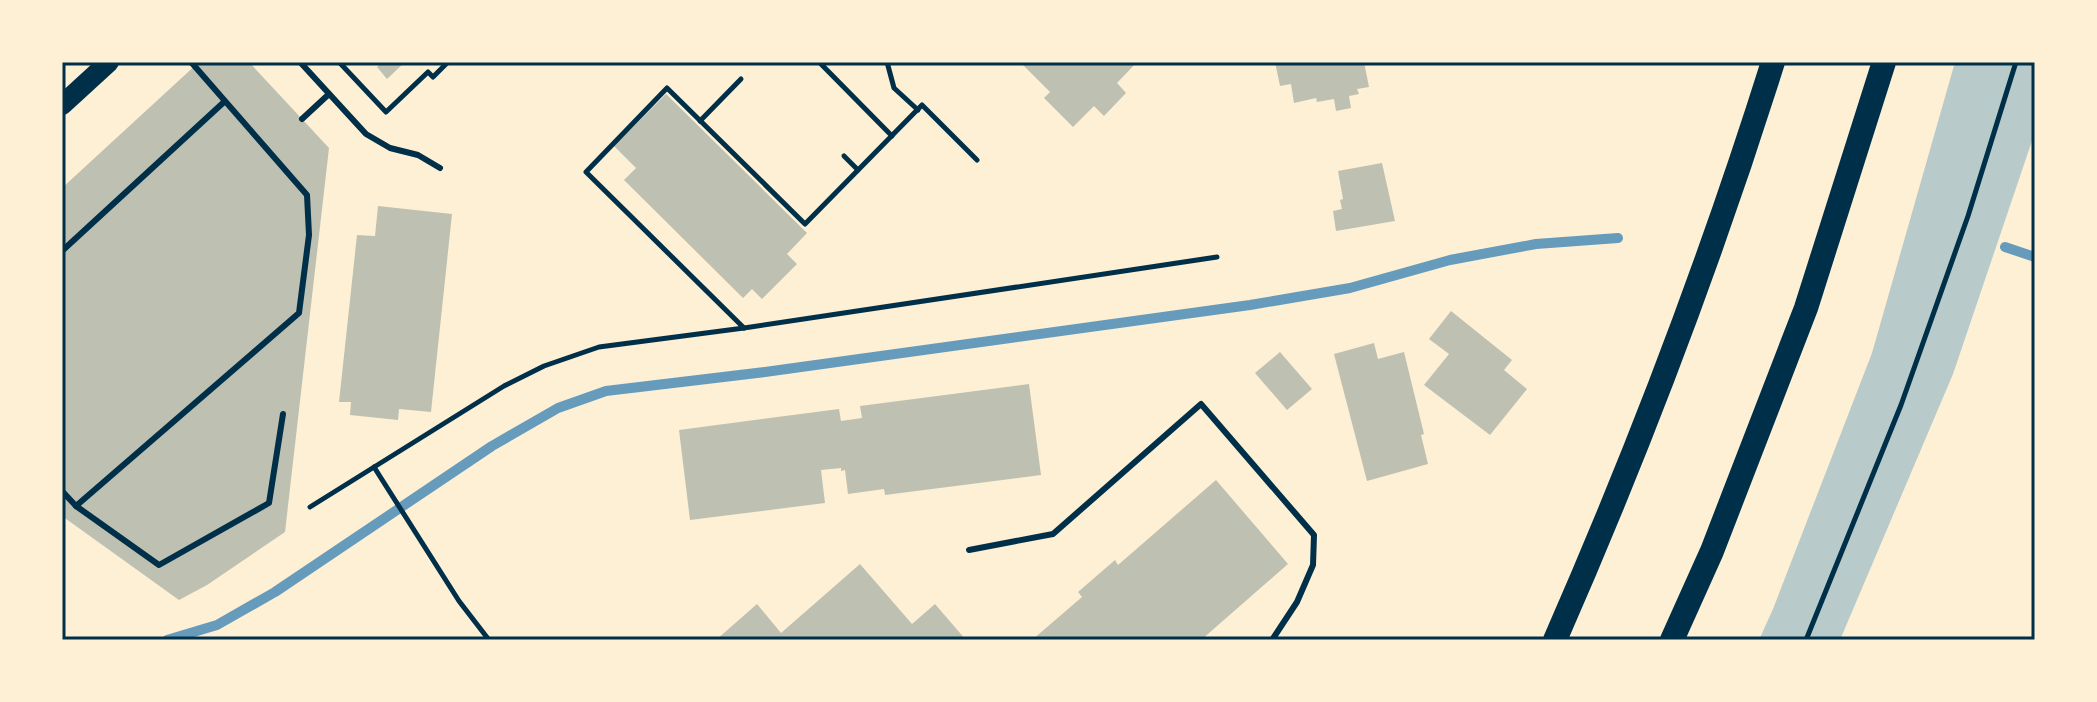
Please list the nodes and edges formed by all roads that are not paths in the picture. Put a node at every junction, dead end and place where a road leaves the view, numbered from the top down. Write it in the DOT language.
graph roads {
  1 [pos="109,62"];
  2 [pos="191,62"];
  3 [pos="300,62"];
  4 [pos="1773,62"];
  5 [pos="1884,62"];
  6 [pos="329,94"];
  7 [pos="224,102"];
  8 [pos="62,105"];
  9 [pos="302,119"];
  10 [pos="440,168"];
  11 [pos="62,251"];
  12 [pos="283,414"];
  13 [pos="62,491"];
  14 [pos="76,506"];
  15 [pos="969,550"];
  16 [pos="1272,640"];
  17 [pos="1555,640"];
  18 [pos="1672,640"];
  1 -- 8 [label="main road"];
  2 -- 7 [label="lane"];
  3 -- 6 [label="lane"];
  4 -- 17 [label="highway"];
  5 -- 18 [label="highway"];
  6 -- 9 [label="lane"];
  6 -- 10 [label="lane"];
  7 -- 11 [label="lane"];
  7 -- 14 [label="lane"];
  12 -- 14 [label="lane"];
  13 -- 14 [label="lane"];
  15 -- 16 [label="lane"];
}
